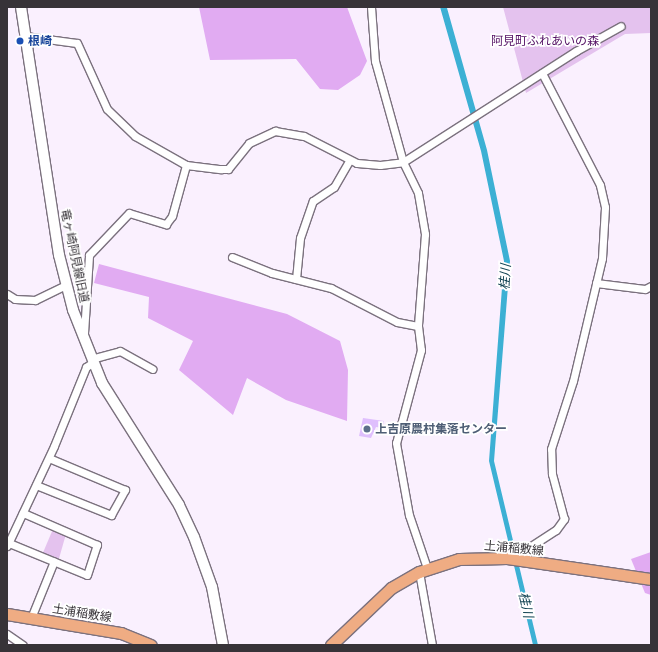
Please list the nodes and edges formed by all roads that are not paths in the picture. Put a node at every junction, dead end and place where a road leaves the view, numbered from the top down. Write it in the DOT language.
graph roads {
  1 [pos="21,7"];
  2 [pos="371,7"];
  3 [pos="621,26"];
  4 [pos="25,36"];
  5 [pos="542,73"];
  6 [pos="349,161"];
  7 [pos="403,162"];
  8 [pos="186,165"];
  9 [pos="232,257"];
  10 [pos="296,279"];
  11 [pos="596,283"];
  12 [pos="66,284"];
  13 [pos="651,286"];
  14 [pos="7,294"];
  15 [pos="418,326"];
  16 [pos="83,341"];
  17 [pos="92,361"];
  18 [pos="152,369"];
  19 [pos="49,458"];
  20 [pos="36,485"];
  21 [pos="23,513"];
  22 [pos="8,545"];
  23 [pos="524,560"];
  24 [pos="54,561"];
  25 [pos="423,570"];
  26 [pos="651,579"];
  27 [pos="7,614"];
  28 [pos="31,618"];
  29 [pos="7,634"];
  30 [pos="22,645"];
  31 [pos="151,645"];
  32 [pos="223,645"];
  33 [pos="331,645"];
  34 [pos="432,645"];
  1 -- 4 [label="street, 竜ヶ崎阿見線旧道"];
  2 -- 7 [label="street"];
  3 -- 5 [label="street"];
  4 -- 8 [label="street"];
  4 -- 12 [label="street, 竜ヶ崎阿見線旧道"];
  5 -- 7 [label="street"];
  5 -- 11 [label="street"];
  6 -- 7 [label="street"];
  6 -- 8 [label="street"];
  6 -- 10 [label="street"];
  7 -- 15 [label="street"];
  8 -- 16 [label="street"];
  9 -- 10 [label="street"];
  10 -- 15 [label="street"];
  11 -- 13 [label="street"];
  11 -- 23 [label="street"];
  12 -- 14 [label="street"];
  12 -- 16 [label="street, 竜ヶ崎阿見線旧道"];
  15 -- 25 [label="street"];
  16 -- 17 [label="street, 竜ヶ崎阿見線旧道"];
  17 -- 18 [label="street"];
  17 -- 19 [label="street"];
  17 -- 32 [label="street, 竜ヶ崎阿見線旧道"];
  19 -- 20 [label="street"];
  19 -- 20 [label="street"];
  20 -- 21 [label="street"];
  21 -- 22 [label="street"];
  21 -- 24 [label="street"];
  22 -- 24 [label="street"];
  23 -- 25 [label="main road, 土浦稲敷線"];
  23 -- 26 [label="main road, 土浦稲敷線"];
  24 -- 28 [label="street"];
  25 -- 33 [label="main road, 土浦稲敷線"];
  25 -- 34 [label="street"];
  27 -- 28 [label="main road, 土浦稲敷線"];
  28 -- 31 [label="main road, 土浦稲敷線"];
  29 -- 30 [label="street"];
}
